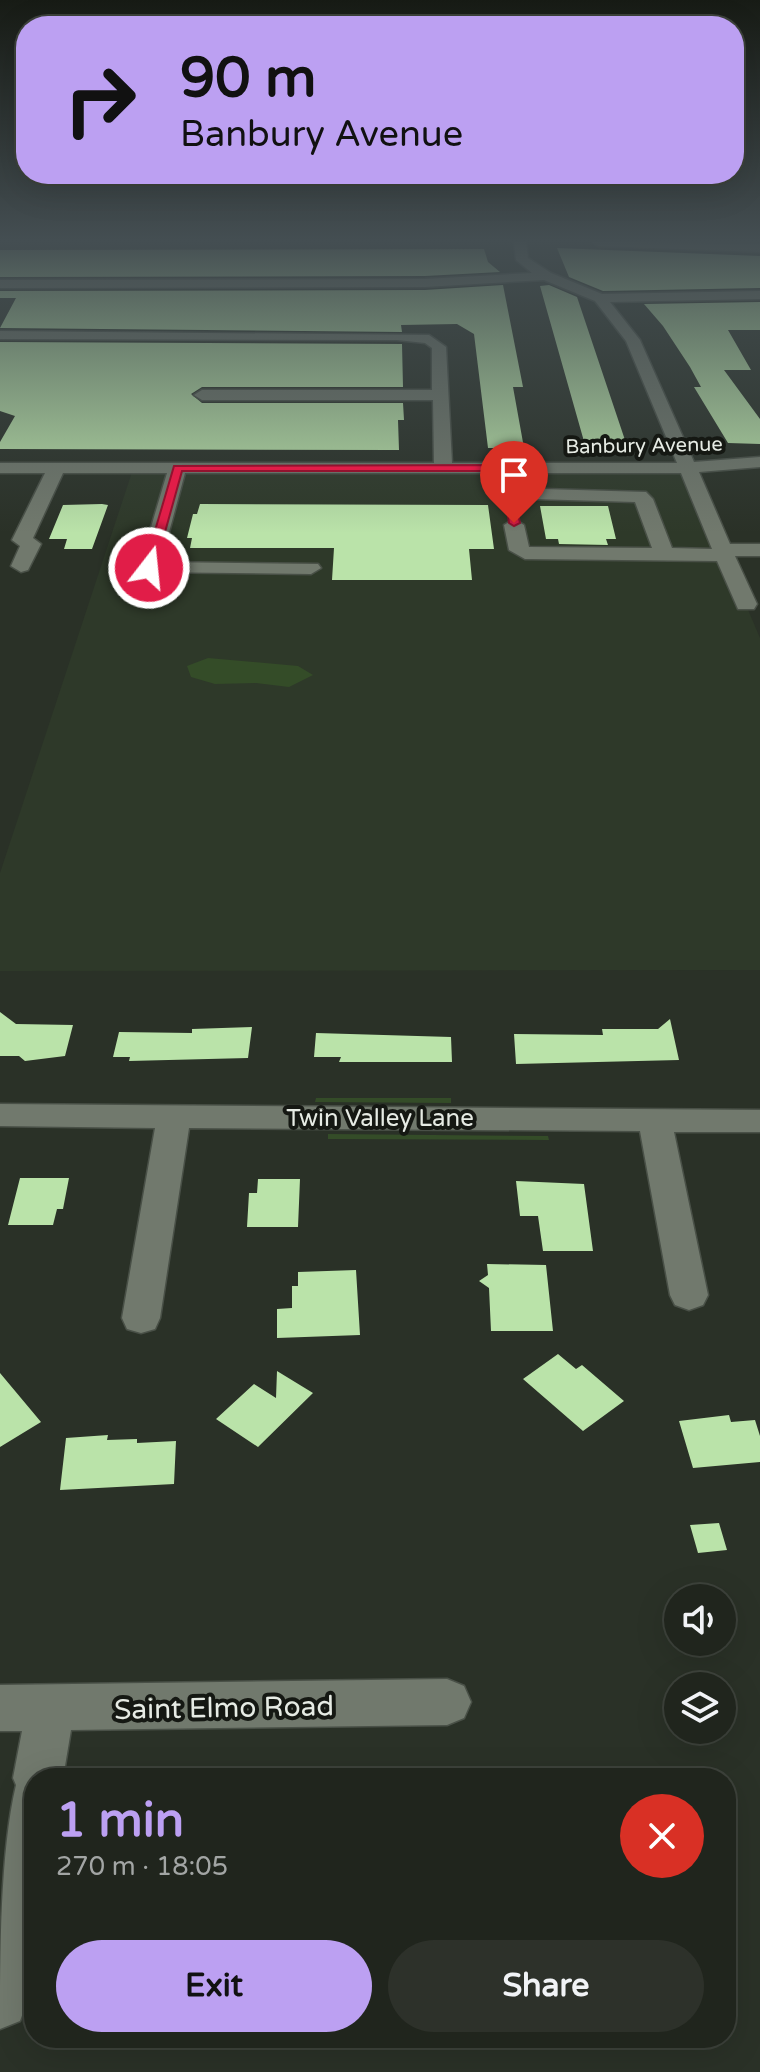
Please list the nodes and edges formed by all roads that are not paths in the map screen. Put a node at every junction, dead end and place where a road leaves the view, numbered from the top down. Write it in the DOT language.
graph roads {
  1 [pos="396,339"];
  2 [pos="630,339"];
  3 [pos="202,395"];
  4 [pos="441,395"];
  5 [pos="760,462"];
  6 [pos="0,468"];
  7 [pos="178,468"];
  8 [pos="443,468"];
  9 [pos="504,468"];
  10 [pos="688,468"];
  11 [pos="56,469"];
  12 [pos="509,494"];
  13 [pos="760,550"];
  14 [pos="724,552"];
  15 [pos="664,555"];
  16 [pos="21,566"];
  17 [pos="311,568"];
  18 [pos="746,604"];
  19 [pos="0,1115"];
  20 [pos="174,1116"];
  21 [pos="655,1120"];
  22 [pos="760,1121"];
  23 [pos="689,1295"];
  24 [pos="141,1318"];
  25 [pos="447,1702"];
  26 [pos="0,1708"];
  27 [pos="50,1709"];
  28 [pos="40,1768"];
  29 [pos="24,1861"];
  30 [pos="0,2001"];
  1 -- 4 [label="street"];
  2 -- 10 [label="street"];
  3 -- 4 [label="street"];
  4 -- 8 [label="street"];
  5 -- 10 [label="street, Banbury Avenue"];
  6 -- 11 [label="street, Banbury Avenue"];
  7 -- 8 [label="street, Banbury Avenue"];
  7 -- 11 [label="street, Banbury Avenue"];
  7 -- 17 [label="street"];
  8 -- 9 [label="street, Banbury Avenue"];
  9 -- 10 [label="street, Banbury Avenue"];
  9 -- 12 [label="street"];
  10 -- 14 [label="street"];
  11 -- 16 [label="street"];
  12 -- 15 [label="street"];
  12 -- 15 [label="street"];
  13 -- 14 [label="street"];
  14 -- 15 [label="street"];
  14 -- 18 [label="street"];
  19 -- 20 [label="street, Twin Valley Lane"];
  20 -- 21 [label="street, Twin Valley Lane"];
  20 -- 24 [label="street"];
  21 -- 22 [label="street, Twin Valley Lane"];
  21 -- 23 [label="street"];
  25 -- 27 [label="street, Saint Elmo Road"];
  26 -- 27 [label="street, Saint Elmo Road"];
  27 -- 28 [label="street"];
  29 -- 30 [label="street"];
}
